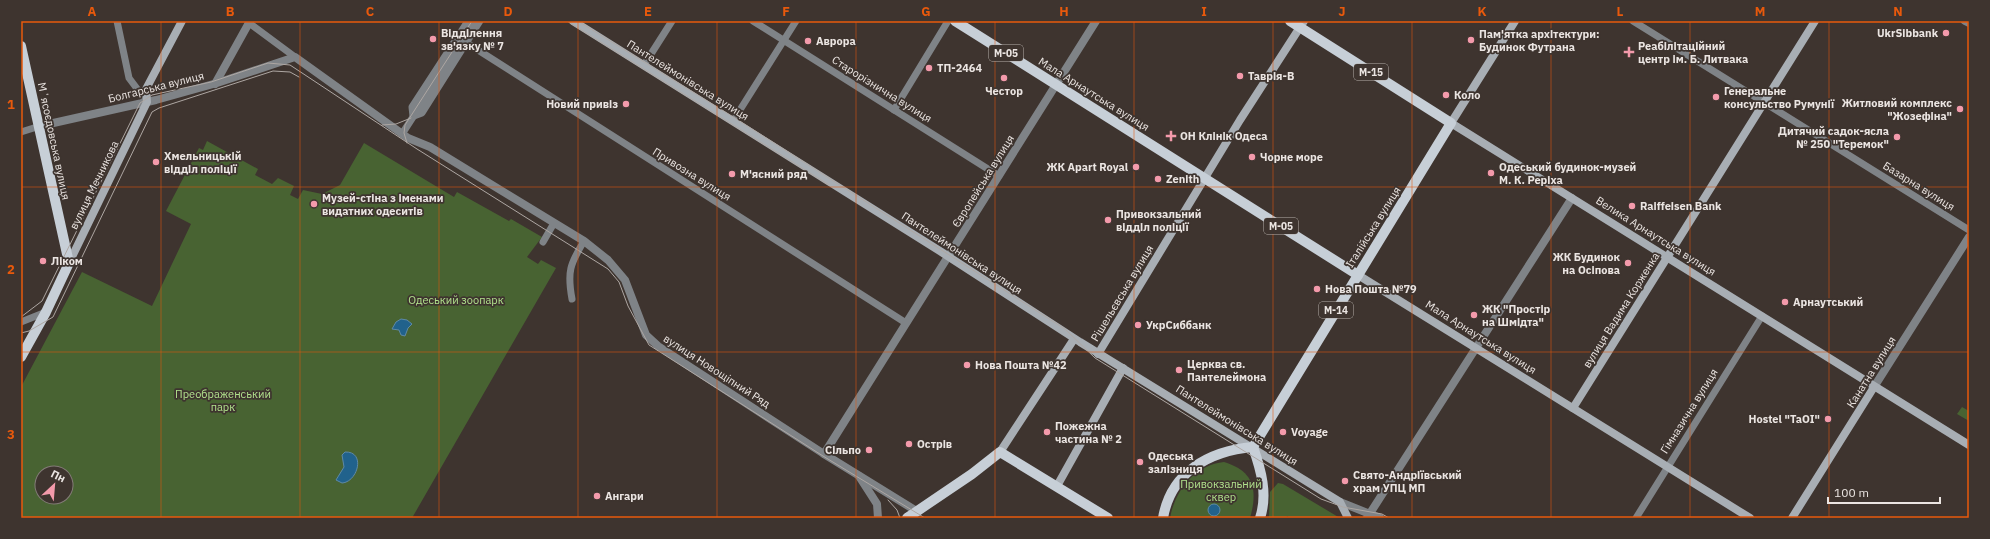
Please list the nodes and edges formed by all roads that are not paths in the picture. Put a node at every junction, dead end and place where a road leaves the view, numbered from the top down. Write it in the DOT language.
graph roads {
  1 [pos="117,21"];
  2 [pos="182,21"];
  3 [pos="468,21"];
  4 [pos="475,21"];
  5 [pos="480,21"];
  6 [pos="573,21"];
  7 [pos="672,21"];
  8 [pos="753,21"];
  9 [pos="796,21"];
  10 [pos="948,21"];
  11 [pos="955,21"];
  12 [pos="1096,21"];
  13 [pos="1290,21"];
  14 [pos="1515,21"];
  15 [pos="1633,21"];
  16 [pos="1815,21"];
  17 [pos="1965,21"];
  18 [pos="249,22"];
  19 [pos="1969,23"];
  20 [pos="1302,24"];
  21 [pos="784,40"];
  22 [pos="466,43"];
  23 [pos="21,46"];
  24 [pos="295,57"];
  25 [pos="644,65"];
  26 [pos="215,84"];
  27 [pos="1056,84"];
  28 [pos="147,102"];
  29 [pos="1764,103"];
  30 [pos="894,110"];
  31 [pos="413,116"];
  32 [pos="733,121"];
  33 [pos="1451,123"];
  34 [pos="40,126"];
  35 [pos="21,132"];
  36 [pos="402,134"];
  37 [pos="999,176"];
  38 [pos="1204,178"];
  39 [pos="1572,198"];
  40 [pos="553,225"];
  41 [pos="1969,230"];
  42 [pos="1969,237"];
  43 [pos="542,242"];
  44 [pos="583,243"];
  45 [pos="948,257"];
  46 [pos="1667,258"];
  47 [pos="69,263"];
  48 [pos="1358,275"];
  49 [pos="572,299"];
  50 [pos="46,312"];
  51 [pos="1762,316"];
  52 [pos="21,322"];
  53 [pos="906,323"];
  54 [pos="1074,339"];
  55 [pos="1476,348"];
  56 [pos="1098,354"];
  57 [pos="21,357"];
  58 [pos="1123,368"];
  59 [pos="1874,387"];
  60 [pos="1573,408"];
  61 [pos="1969,446"];
  62 [pos="1253,447"];
  63 [pos="1000,452"];
  64 [pos="824,454"];
  65 [pos="1667,467"];
  66 [pos="858,475"];
  67 [pos="1057,486"];
  68 [pos="1340,502"];
  69 [pos="918,512"];
  70 [pos="1096,515"];
  71 [pos="1369,516"];
  72 [pos="878,518"];
  73 [pos="907,518"];
  74 [pos="1108,518"];
  75 [pos="1163,518"];
  76 [pos="1260,518"];
  77 [pos="1348,518"];
  78 [pos="1380,518"];
  79 [pos="1636,518"];
  80 [pos="1750,518"];
  81 [pos="1792,518"];
  1 -- 28 [label="street"];
  2 -- 28 [label="main road, вулиця Мечникова"];
  3 -- 31 [label="street"];
  4 -- 31 [label="street"];
  5 -- 22 [label="street"];
  6 -- 25 [label="main road, Пантелеймонівська вулиця"];
  7 -- 25 [label="street"];
  8 -- 21 [label="street, Старорізнична вулиця"];
  9 -- 21 [label="street"];
  10 -- 30 [label="street"];
  11 -- 27 [label="main road, Мала Арнаутська вулиця / М-05"];
  12 -- 27 [label="street, Європейська вулиця"];
  13 -- 20 [label="main road, Велика Арнаутська вулиця / М-15"];
  14 -- 33 [label="main road, Італійська вулиця / М-14"];
  15 -- 29 [label="street, Базарна вулиця"];
  16 -- 29 [label="main road, вулиця Вадима Корженка"];
  17 -- 19 [label="street"];
  18 -- 24 [label="street"];
  18 -- 26 [label="street"];
  20 -- 33 [label="main road, Велика Арнаутська вулиця / М-15"];
  20 -- 38 [label="main road, Рішельєвська вулиця"];
  21 -- 30 [label="street, Старорізнична вулиця"];
  21 -- 32 [label="street"];
  22 -- 31 [label="street"];
  22 -- 53 [label="street, Привозна вулиця"];
  23 -- 34 [label="main road, Мʼясоєдовська вулиця"];
  24 -- 26 [label="street, Болгарська вулиця"];
  24 -- 36 [label="street, вулиця Новощіпний Ряд"];
  25 -- 32 [label="main road, Пантелеймонівська вулиця"];
  26 -- 28 [label="street, Болгарська вулиця"];
  27 -- 37 [label="street, Європейська вулиця"];
  27 -- 38 [label="main road, Мала Арнаутська вулиця / М-05"];
  28 -- 34 [label="street, Болгарська вулиця"];
  28 -- 47 [label="main road, вулиця Мечникова"];
  29 -- 41 [label="street, Базарна вулиця"];
  29 -- 46 [label="main road, вулиця Вадима Корженка"];
  30 -- 37 [label="street, Старорізнична вулиця"];
  31 -- 36 [label="street"];
  32 -- 45 [label="main road, Пантелеймонівська вулиця"];
  33 -- 39 [label="main road, Велика Арнаутська вулиця"];
  33 -- 48 [label="main road, Італійська вулиця / М-14"];
  34 -- 35 [label="street, Болгарська вулиця"];
  34 -- 47 [label="main road, Мʼясоєдовська вулиця"];
  36 -- 40 [label="street, вулиця Новощіпний Ряд"];
  37 -- 45 [label="street, Європейська вулиця"];
  38 -- 48 [label="main road, Мала Арнаутська вулиця / М-05"];
  38 -- 56 [label="main road, Рішельєвська вулиця"];
  39 -- 46 [label="main road, Велика Арнаутська вулиця"];
  39 -- 55 [label="street"];
  40 -- 43 [label="street"];
  40 -- 44 [label="street, вулиця Новощіпний Ряд"];
  42 -- 59 [label="street, Канатна вулиця"];
  44 -- 49 [label="street"];
  44 -- 64 [label="street, вулиця Новощіпний Ряд"];
  45 -- 53 [label="street, Європейська вулиця"];
  45 -- 54 [label="main road, Пантелеймонівська вулиця"];
  46 -- 51 [label="main road, Велика Арнаутська вулиця"];
  46 -- 60 [label="main road, вулиця Вадима Корженка"];
  47 -- 50 [label="main road, вулиця Мечникова"];
  48 -- 55 [label="main road, Мала Арнаутська вулиця / М-05"];
  48 -- 62 [label="main road, Італійська вулиця / М-14"];
  50 -- 52 [label="street"];
  50 -- 57 [label="main road, вулиця Мечникова"];
  51 -- 59 [label="main road, Велика Арнаутська вулиця"];
  51 -- 65 [label="street, Гімназична вулиця"];
  53 -- 64 [label="street, Європейська вулиця"];
  54 -- 56 [label="main road, Пантелеймонівська вулиця"];
  54 -- 63 [label="main road, Рішельєвська вулиця"];
  55 -- 60 [label="main road, Мала Арнаутська вулиця / М-05"];
  55 -- 71 [label="street"];
  56 -- 58 [label="main road, Пантелеймонівська вулиця"];
  58 -- 62 [label="main road, Пантелеймонівська вулиця"];
  58 -- 67 [label="main road"];
  59 -- 61 [label="main road, Велика Арнаутська вулиця"];
  59 -- 81 [label="main road, Канатна вулиця"];
  60 -- 65 [label="main road, Мала Арнаутська вулиця / М-05"];
  62 -- 68 [label="main road, Пантелеймонівська вулиця"];
  62 -- 75 [label="main road"];
  62 -- 76 [label="main road"];
  63 -- 67 [label="main road"];
  63 -- 69 [label="main road"];
  64 -- 66 [label="street, вулиця Новощіпний Ряд"];
  65 -- 79 [label="street, Гімназична вулиця"];
  65 -- 80 [label="main road, Мала Арнаутська вулиця"];
  66 -- 69 [label="street, вулиця Новощіпний Ряд"];
  66 -- 72 [label="street, вулиця Новощіпний Ряд"];
  67 -- 70 [label="main road"];
  68 -- 71 [label="street, Пантелеймонівська вулиця"];
  68 -- 77 [label="main road"];
  69 -- 73 [label="main road"];
  70 -- 74 [label="main road"];
  71 -- 78 [label="street, Пантелеймонівська вулиця"];
}
